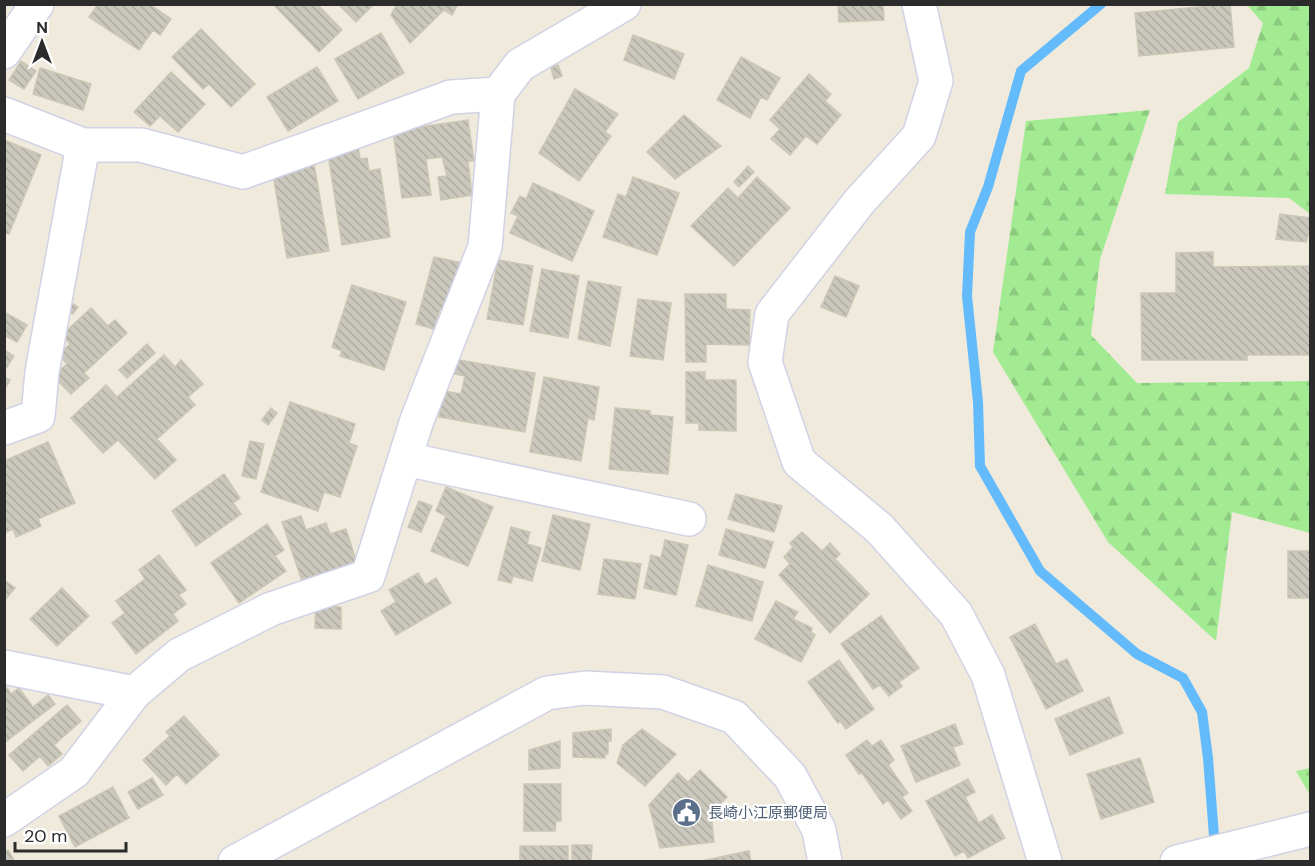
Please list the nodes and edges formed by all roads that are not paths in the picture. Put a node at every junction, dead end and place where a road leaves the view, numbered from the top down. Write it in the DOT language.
graph roads {
  1 [pos="37,4"];
  2 [pos="624,4"];
  3 [pos="919,4"];
  4 [pos="4,52"];
  5 [pos="498,94"];
  6 [pos="4,114"];
  7 [pos="82,145"];
  8 [pos="4,428"];
  9 [pos="405,459"];
  10 [pos="689,519"];
  11 [pos="4,667"];
  12 [pos="134,693"];
  13 [pos="4,820"];
  14 [pos="1311,829"];
  15 [pos="1184,860"];
  16 [pos="235,861"];
  17 [pos="825,861"];
  18 [pos="1045,861"];
  1 -- 4 [label="street"];
  2 -- 5 [label="street"];
  3 -- 18 [label="street"];
  5 -- 7 [label="street"];
  5 -- 9 [label="street"];
  6 -- 7 [label="street"];
  7 -- 8 [label="street"];
  9 -- 10 [label="street"];
  9 -- 12 [label="street"];
  11 -- 12 [label="street"];
  12 -- 13 [label="street"];
  14 -- 15 [label="street"];
  16 -- 17 [label="street"];
}
